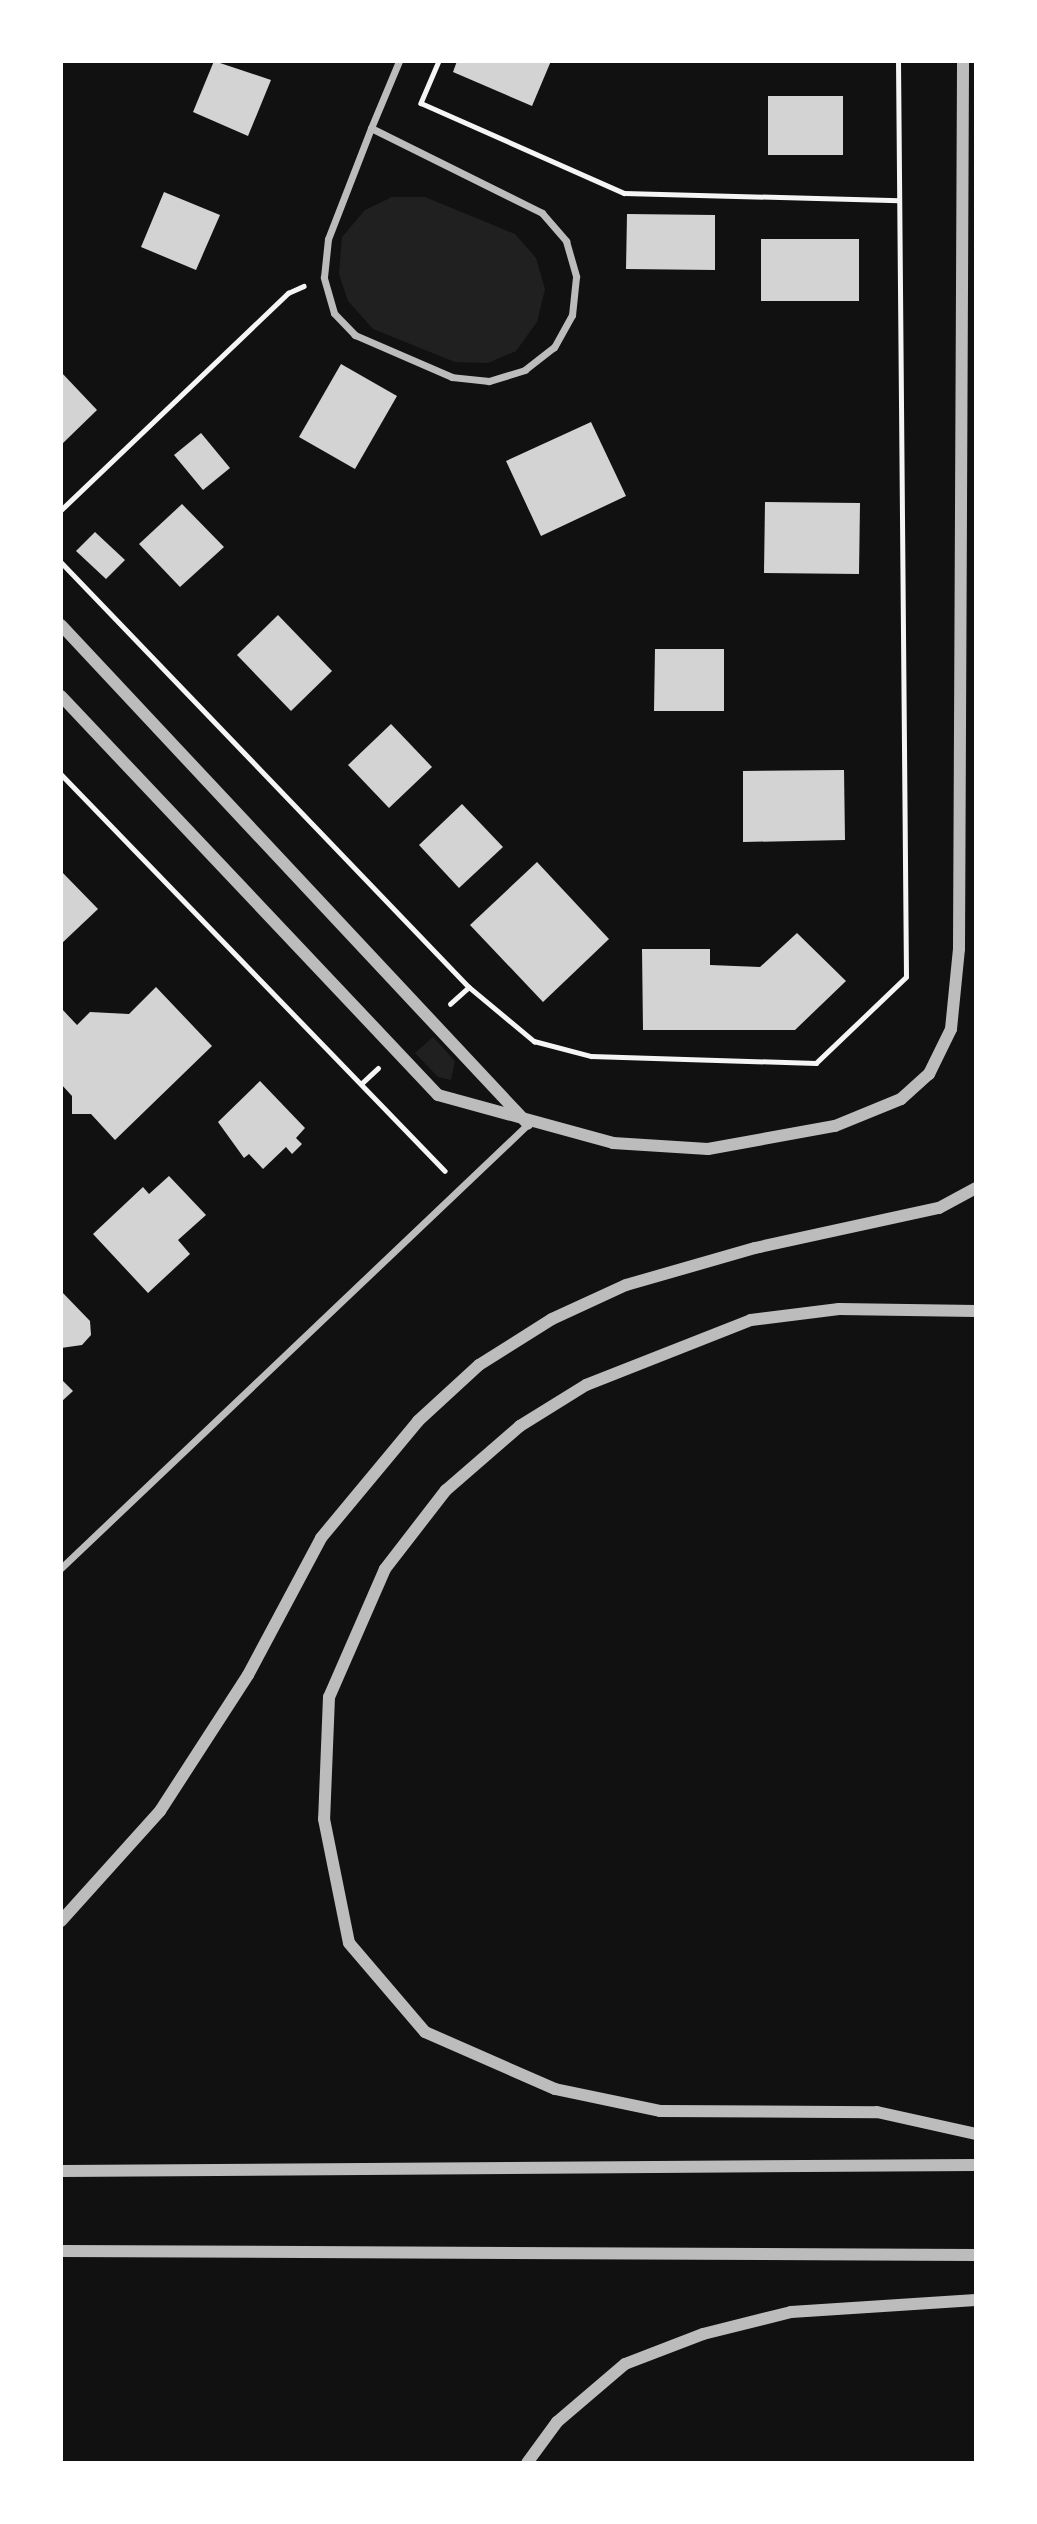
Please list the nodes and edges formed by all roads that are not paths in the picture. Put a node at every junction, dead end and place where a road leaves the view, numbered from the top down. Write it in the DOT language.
graph roads {
  1 [pos="399,61"];
  2 [pos="963,61"];
  3 [pos="371,128"];
  4 [pos="61,625"];
  5 [pos="61,696"];
  6 [pos="528,1124"];
  7 [pos="976,1188"];
  8 [pos="976,1311"];
  9 [pos="61,1568"];
  10 [pos="61,1921"];
  11 [pos="976,2134"];
  12 [pos="976,2165"];
  13 [pos="61,2171"];
  14 [pos="61,2251"];
  15 [pos="976,2255"];
  16 [pos="976,2300"];
  17 [pos="527,2463"];
  1 -- 3 [label="street"];
  2 -- 6 [label="street"];
  3 -- 3 [label="street"];
  4 -- 6 [label="street"];
  5 -- 6 [label="street"];
  6 -- 9 [label="street"];
  7 -- 10 [label="street"];
  8 -- 11 [label="street"];
  12 -- 13 [label="street"];
  14 -- 15 [label="street"];
  16 -- 17 [label="street"];
}
